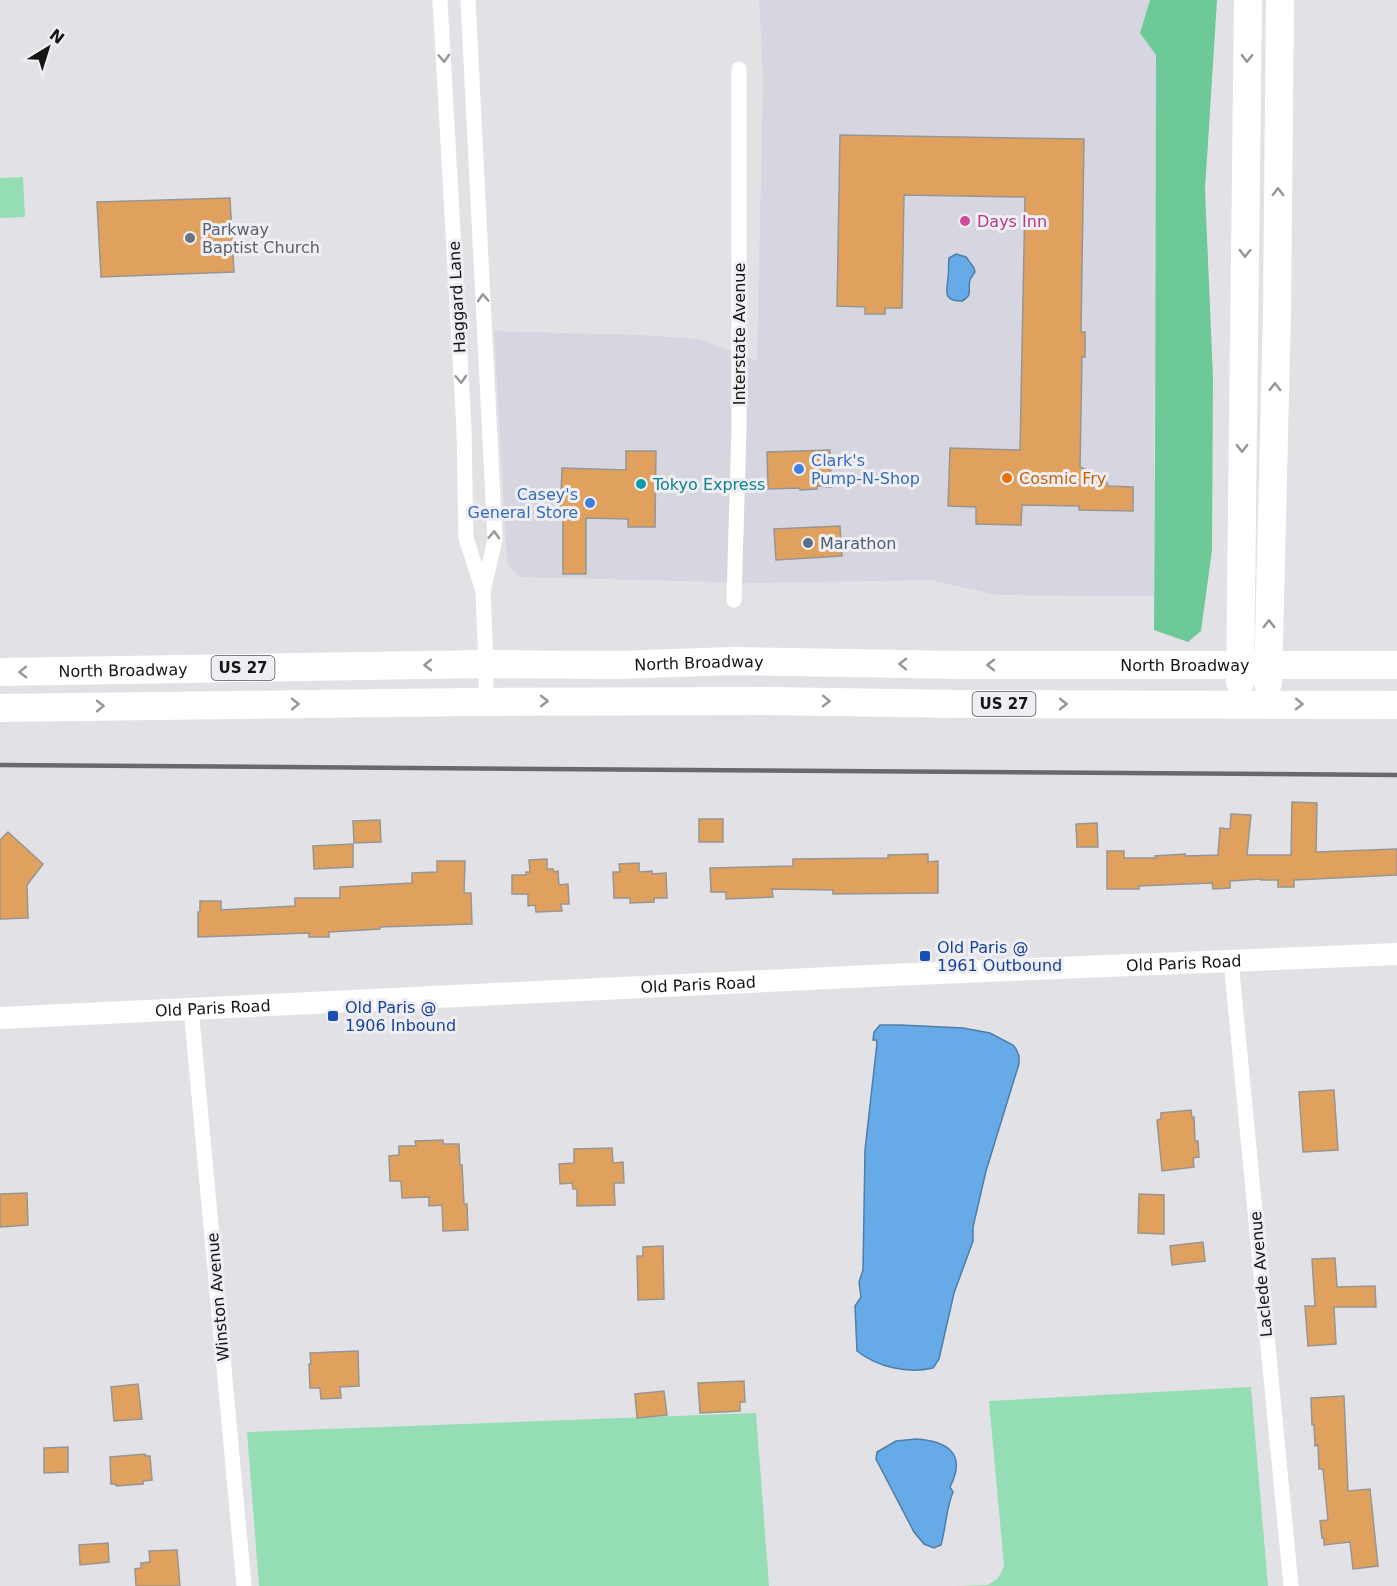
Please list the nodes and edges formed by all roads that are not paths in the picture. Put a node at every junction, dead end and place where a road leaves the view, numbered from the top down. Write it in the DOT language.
graph roads {
  1 [pos="440,0"];
  2 [pos="468,0"];
  3 [pos="1248,0"];
  4 [pos="1280,0"];
  5 [pos="739,69"];
  6 [pos="483,592"];
  7 [pos="734,600"];
  8 [pos="486,664"];
  9 [pos="1239,664"];
  10 [pos="1268,664"];
  11 [pos="1397,665"];
  12 [pos="0,672"];
  13 [pos="486,702"];
  14 [pos="1254,704"];
  15 [pos="1397,705"];
  16 [pos="0,708"];
  17 [pos="1397,954"];
  18 [pos="1231,961"];
  19 [pos="191,1008"];
  20 [pos="0,1018"];
  21 [pos="244,1586"];
  22 [pos="1291,1586"];
  1 -- 6 [label="street, Haggard Lane, one-way"];
  6 -- 2 [label="street, Haggard Lane, one-way"];
  3 -- 9 [label="highway, one-way"];
  10 -- 4 [label="highway, one-way"];
  5 -- 7 [label="street, Interstate Avenue"];
  6 -- 8 [label="street, Haggard Lane"];
  9 -- 8 [label="highway, North Broadway / US 27, one-way"];
  8 -- 12 [label="highway, North Broadway / US 27, one-way"];
  8 -- 13 [label="street, Haggard Lane"];
  9 -- 10 [label="highway, North Broadway / US 27"];
  9 -- 14 [label="highway"];
  10 -- 11 [label="highway, North Broadway / US 27"];
  10 -- 14 [label="highway"];
  13 -- 14 [label="highway, US 27, one-way"];
  16 -- 13 [label="highway, US 27, one-way"];
  14 -- 15 [label="highway, US 27, one-way"];
  17 -- 18 [label="street, Old Paris Road"];
  18 -- 19 [label="street, Old Paris Road"];
  18 -- 22 [label="street, Laclede Avenue"];
  19 -- 20 [label="street, Old Paris Road"];
  19 -- 21 [label="street, Winston Avenue"];
}
